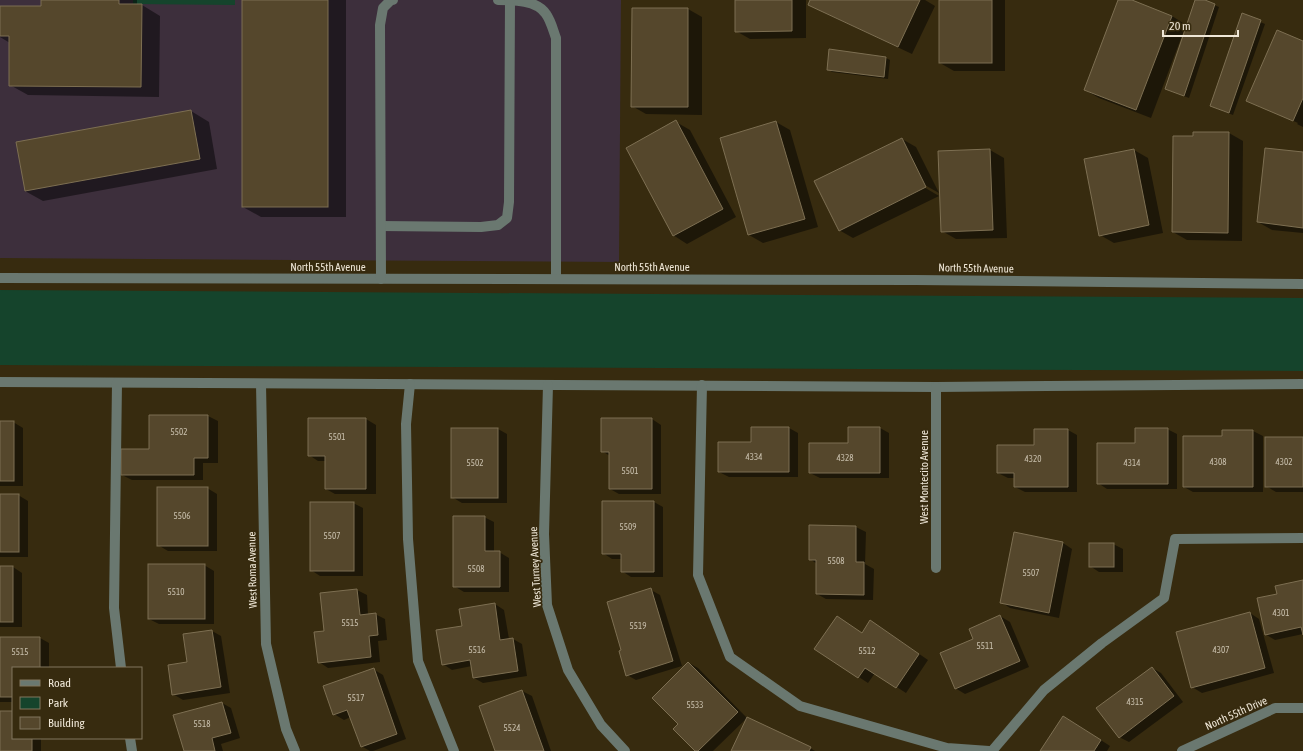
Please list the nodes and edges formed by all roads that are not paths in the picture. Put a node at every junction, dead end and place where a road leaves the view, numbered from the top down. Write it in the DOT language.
graph roads {
  1 [pos="393,0"];
  2 [pos="498,0"];
  3 [pos="510,0"];
  4 [pos="381,226"];
  5 [pos="0,278"];
  6 [pos="381,279"];
  7 [pos="556,279"];
  8 [pos="1303,284"];
  9 [pos="0,382"];
  10 [pos="117,383"];
  11 [pos="261,384"];
  12 [pos="410,384"];
  13 [pos="1303,384"];
  14 [pos="548,385"];
  15 [pos="702,385"];
  16 [pos="936,387"];
  17 [pos="1303,538"];
  18 [pos="936,568"];
  19 [pos="121,667"];
  20 [pos="1303,708"];
  21 [pos="130,739"];
  22 [pos="132,751"];
  23 [pos="295,751"];
  24 [pos="454,751"];
  25 [pos="625,751"];
  26 [pos="989,751"];
  27 [pos="992,751"];
  28 [pos="1182,751"];
  1 -- 4 [label="street"];
  2 -- 3 [label="street"];
  3 -- 4 [label="street"];
  3 -- 7 [label="street"];
  4 -- 6 [label="street"];
  5 -- 6 [label="street, North 55th Avenue"];
  6 -- 7 [label="street, North 55th Avenue"];
  7 -- 8 [label="street, North 55th Avenue"];
  9 -- 10 [label="street"];
  10 -- 11 [label="street"];
  10 -- 19 [label="street"];
  11 -- 12 [label="street"];
  11 -- 23 [label="street, West Roma Avenue"];
  12 -- 14 [label="street"];
  12 -- 24 [label="street"];
  13 -- 16 [label="street"];
  14 -- 15 [label="street"];
  14 -- 25 [label="street, West Turney Avenue"];
  15 -- 16 [label="street"];
  15 -- 26 [label="street"];
  16 -- 18 [label="street, West Montecito Avenue"];
  17 -- 27 [label="street"];
  20 -- 28 [label="street, North 55th Drive"];
  21 -- 22 [label="street"];
}
